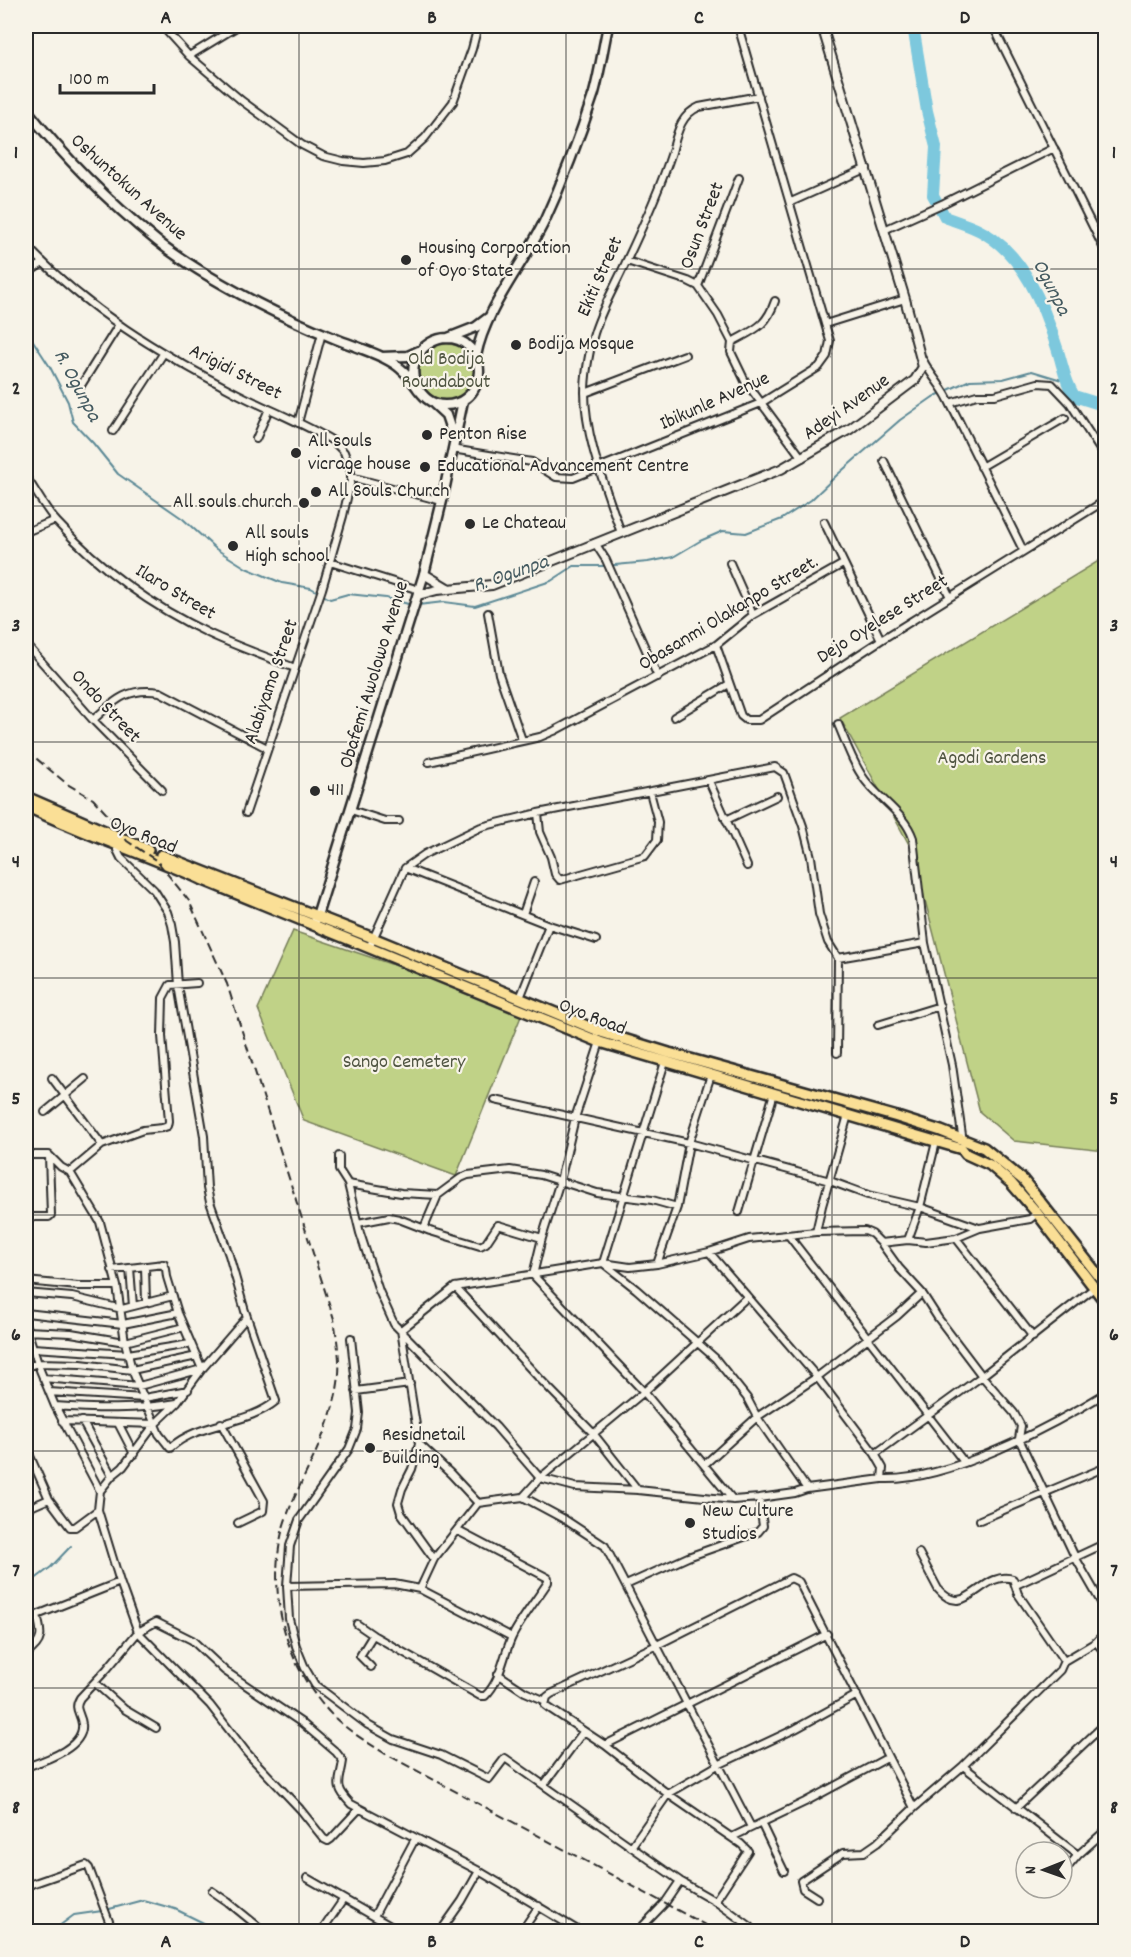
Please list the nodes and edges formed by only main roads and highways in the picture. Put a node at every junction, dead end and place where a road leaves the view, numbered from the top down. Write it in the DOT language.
graph roads {
  1 [pos="608,26"];
  2 [pos="26,109"];
  3 [pos="490,316"];
  4 [pos="447,338"];
  5 [pos="421,349"];
  6 [pos="476,356"];
  7 [pos="382,357"];
  8 [pos="418,389"];
  9 [pos="425,398"];
  10 [pos="463,400"];
  11 [pos="454,439"];
  12 [pos="26,797"];
  13 [pos="26,806"];
  14 [pos="120,842"];
  15 [pos="316,922"];
  16 [pos="798,1095"];
  17 [pos="1106,1285"];
  18 [pos="1106,1303"];
  1 -- 3 [label="main road"];
  2 -- 7 [label="main road, Oshuntokun Avenue"];
  3 -- 4 [label="main road"];
  3 -- 6 [label="main road"];
  4 -- 5 [label="main road"];
  4 -- 6 [label="main road"];
  5 -- 7 [label="main road, Oshuntokun Avenue"];
  5 -- 8 [label="main road"];
  6 -- 10 [label="main road"];
  7 -- 8 [label="main road, Oshuntokun Avenue"];
  8 -- 9 [label="main road"];
  9 -- 10 [label="main road"];
  9 -- 11 [label="main road"];
  10 -- 11 [label="main road, Obafemi Awolowo Avenue"];
  11 -- 15 [label="main road, Obafemi Awolowo Avenue"];
  12 -- 14 [label="main road, Oyo Road"];
  13 -- 14 [label="main road, Oyo Road"];
  14 -- 15 [label="main road, Oyo Road"];
  15 -- 16 [label="main road, Oyo Road"];
  15 -- 16 [label="main road, Oyo Road"];
  16 -- 17 [label="main road, Oyo Road"];
  16 -- 18 [label="main road, Oyo Road"];
}
